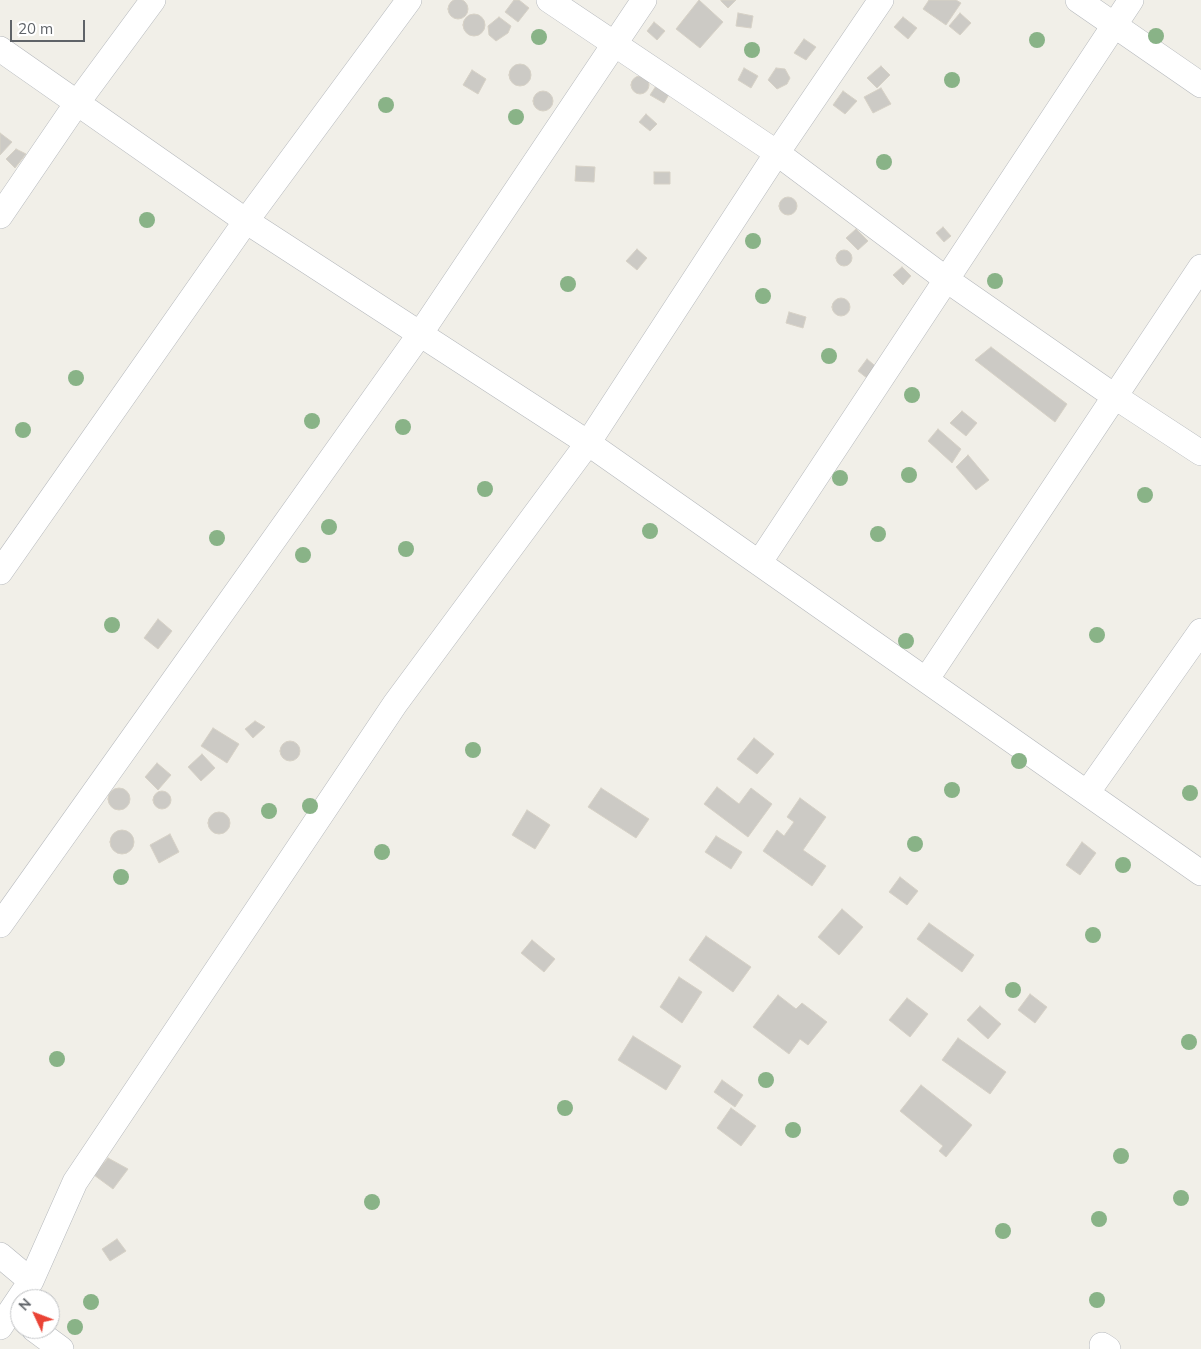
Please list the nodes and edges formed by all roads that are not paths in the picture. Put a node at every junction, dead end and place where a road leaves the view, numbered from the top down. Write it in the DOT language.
graph roads {
  1 [pos="153,0"];
  2 [pos="409,0"];
  3 [pos="549,0"];
  4 [pos="644,0"];
  5 [pos="881,0"];
  6 [pos="1078,0"];
  7 [pos="1131,0"];
  8 [pos="1114,26"];
  9 [pos="614,42"];
  10 [pos="0,49"];
  11 [pos="1201,85"];
  12 [pos="77,103"];
  13 [pos="777,152"];
  14 [pos="0,216"];
  15 [pos="246,221"];
  16 [pos="1201,267"];
  17 [pos="947,280"];
  18 [pos="420,334"];
  19 [pos="1114,396"];
  20 [pos="588,443"];
  21 [pos="1201,453"];
  22 [pos="760,563"];
  23 [pos="0,572"];
  24 [pos="1201,631"];
  25 [pos="926,680"];
  26 [pos="1087,793"];
  27 [pos="1201,873"];
  28 [pos="0,925"];
  29 [pos="0,1255"];
  30 [pos="31,1281"];
  31 [pos="27,1289"];
  32 [pos="48,1339"];
  33 [pos="61,1349"];
  1 -- 12 [label="street"];
  2 -- 15 [label="street"];
  3 -- 9 [label="street"];
  4 -- 9 [label="street"];
  5 -- 13 [label="street"];
  6 -- 8 [label="street"];
  7 -- 8 [label="street"];
  8 -- 11 [label="street"];
  8 -- 17 [label="street"];
  9 -- 13 [label="street"];
  9 -- 18 [label="street"];
  10 -- 12 [label="street"];
  12 -- 14 [label="street"];
  12 -- 15 [label="street"];
  13 -- 17 [label="street"];
  13 -- 20 [label="street"];
  15 -- 18 [label="street"];
  15 -- 23 [label="street"];
  16 -- 19 [label="street"];
  17 -- 19 [label="street"];
  17 -- 22 [label="street"];
  18 -- 20 [label="street"];
  18 -- 28 [label="street"];
  19 -- 21 [label="street"];
  19 -- 25 [label="street"];
  20 -- 22 [label="street"];
  20 -- 30 [label="street"];
  22 -- 25 [label="street"];
  24 -- 26 [label="street"];
  25 -- 26 [label="street"];
  26 -- 27 [label="street"];
  29 -- 30 [label="street"];
  30 -- 31 [label="street"];
  32 -- 33 [label="street"];
}
